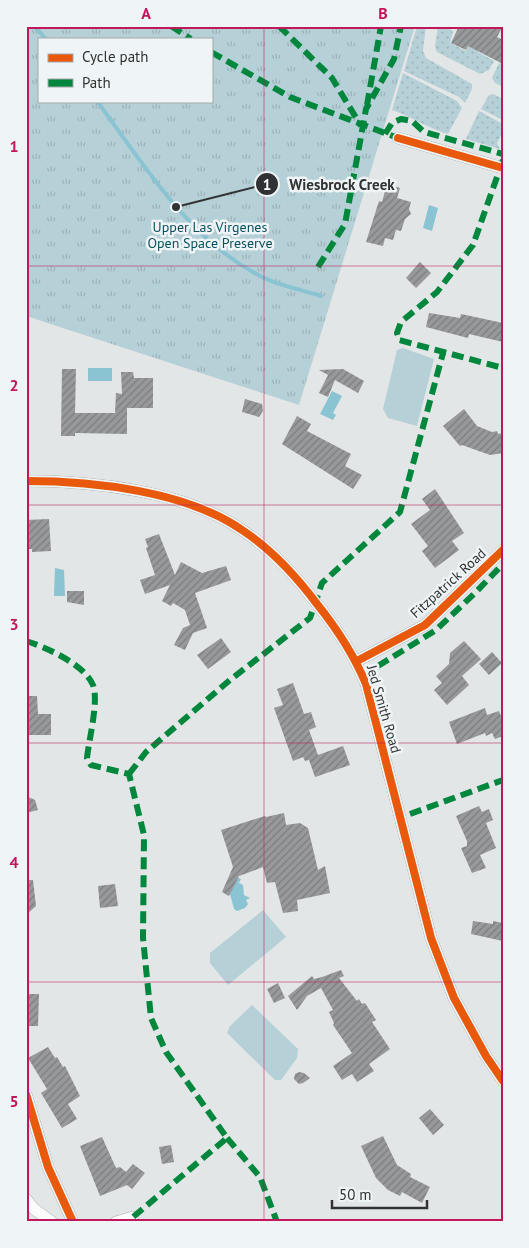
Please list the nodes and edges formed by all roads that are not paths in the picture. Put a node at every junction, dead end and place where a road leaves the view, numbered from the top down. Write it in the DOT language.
graph roads {
  1 [pos="398,138"];
  2 [pos="503,168"];
  3 [pos="26,481"];
  4 [pos="503,550"];
  5 [pos="357,661"];
  6 [pos="503,1081"];
  7 [pos="26,1094"];
  8 [pos="26,1198"];
  9 [pos="133,1217"];
  10 [pos="52,1222"];
  11 [pos="73,1222"];
  12 [pos="116,1222"];
  1 -- 2 [label="street"];
  3 -- 5 [label="street, Jed Smith Road"];
  4 -- 5 [label="street, Fitzpatrick Road"];
  5 -- 6 [label="street, Jed Smith Road"];
  7 -- 11 [label="street"];
  8 -- 10 [label="street"];
  9 -- 12 [label="street"];
}
